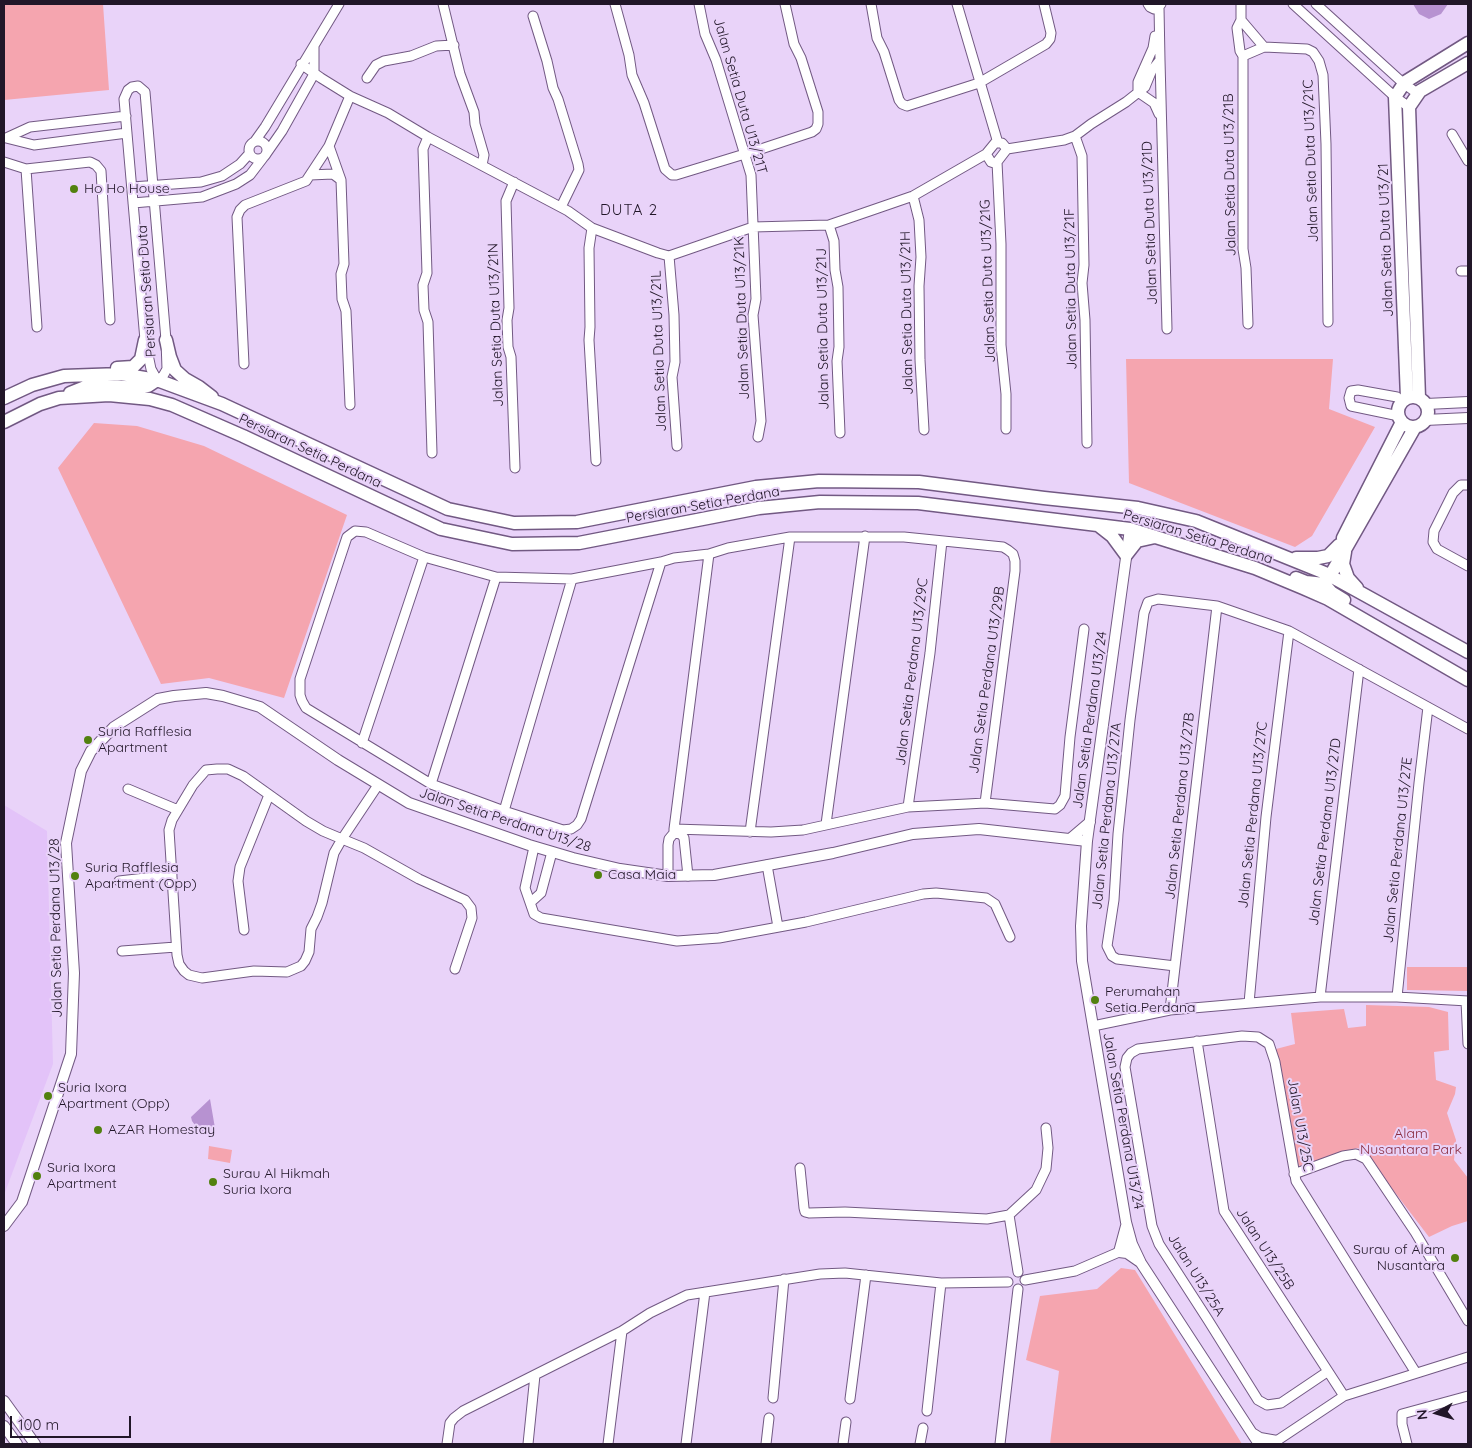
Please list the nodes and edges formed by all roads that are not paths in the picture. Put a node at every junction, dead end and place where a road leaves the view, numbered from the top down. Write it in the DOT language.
graph roads {
  1 [pos="339,4"];
  2 [pos="443,4"];
  3 [pos="615,4"];
  4 [pos="698,4"];
  5 [pos="785,4"];
  6 [pos="871,4"];
  7 [pos="957,4"];
  8 [pos="1044,4"];
  9 [pos="1241,4"];
  10 [pos="1293,4"];
  11 [pos="1316,4"];
  12 [pos="1155,6"];
  13 [pos="533,16"];
  14 [pos="1241,20"];
  15 [pos="1468,43"];
  16 [pos="454,45"];
  17 [pos="314,46"];
  18 [pos="1264,47"];
  19 [pos="1243,56"];
  20 [pos="1160,60"];
  21 [pos="1468,63"];
  22 [pos="301,64"];
  23 [pos="314,74"];
  24 [pos="367,78"];
  25 [pos="1403,83"];
  26 [pos="979,84"];
  27 [pos="1138,92"];
  28 [pos="1417,93"];
  29 [pos="350,96"];
  30 [pos="1396,97"];
  31 [pos="1409,106"];
  32 [pos="126,116"];
  33 [pos="1161,116"];
  34 [pos="127,133"];
  35 [pos="1452,134"];
  36 [pos="1075,136"];
  37 [pos="428,137"];
  38 [pos="5,138"];
  39 [pos="255,141"];
  40 [pos="998,143"];
  41 [pos="329,146"];
  42 [pos="1007,149"];
  43 [pos="249,154"];
  44 [pos="744,154"];
  45 [pos="986,154"];
  46 [pos="264,156"];
  47 [pos="1468,161"];
  48 [pos="4,162"];
  49 [pos="997,162"];
  50 [pos="482,165"];
  51 [pos="26,169"];
  52 [pos="310,175"];
  53 [pos="341,180"];
  54 [pos="514,182"];
  55 [pos="153,185"];
  56 [pos="132,187"];
  57 [pos="913,196"];
  58 [pos="154,201"];
  59 [pos="133,203"];
  60 [pos="561,207"];
  61 [pos="829,225"];
  62 [pos="752,227"];
  63 [pos="592,228"];
  64 [pos="669,256"];
  65 [pos="110,320"];
  66 [pos="1328,322"];
  67 [pos="1248,324"];
  68 [pos="37,327"];
  69 [pos="1167,329"];
  70 [pos="145,340"];
  71 [pos="166,340"];
  72 [pos="244,364"];
  73 [pos="88,375"];
  74 [pos="157,380"];
  75 [pos="4,398"];
  76 [pos="59,398"];
  77 [pos="1414,401"];
  78 [pos="1468,402"];
  79 [pos="222,404"];
  80 [pos="350,405"];
  81 [pos="1468,418"];
  82 [pos="1400,419"];
  83 [pos="4,422"];
  84 [pos="1420,423"];
  85 [pos="924,430"];
  86 [pos="1006,430"];
  87 [pos="840,433"];
  88 [pos="243,436"];
  89 [pos="758,437"];
  90 [pos="1088,443"];
  91 [pos="677,446"];
  92 [pos="432,453"];
  93 [pos="596,461"];
  94 [pos="515,468"];
  95 [pos="1468,485"];
  96 [pos="1117,506"];
  97 [pos="1153,511"];
  98 [pos="1098,524"];
  99 [pos="1130,529"];
  100 [pos="865,536"];
  101 [pos="790,537"];
  102 [pos="1158,537"];
  103 [pos="942,541"];
  104 [pos="1342,547"];
  105 [pos="708,554"];
  106 [pos="1126,555"];
  107 [pos="424,557"];
  108 [pos="1290,558"];
  109 [pos="1231,560"];
  110 [pos="661,562"];
  111 [pos="1468,566"];
  112 [pos="496,577"];
  113 [pos="1326,578"];
  114 [pos="572,579"];
  115 [pos="1362,593"];
  116 [pos="1217,606"];
  117 [pos="1084,629"];
  118 [pos="1289,631"];
  119 [pos="1391,636"];
  120 [pos="1468,652"];
  121 [pos="1359,670"];
  122 [pos="1468,680"];
  123 [pos="1428,707"];
  124 [pos="1468,729"];
  125 [pos="362,743"];
  126 [pos="431,784"];
  127 [pos="378,785"];
  128 [pos="128,790"];
  129 [pos="269,796"];
  130 [pos="985,803"];
  131 [pos="908,807"];
  132 [pos="178,810"];
  133 [pos="504,811"];
  134 [pos="1090,822"];
  135 [pos="826,824"];
  136 [pos="674,831"];
  137 [pos="750,832"];
  138 [pos="342,839"];
  139 [pos="1070,839"];
  140 [pos="1087,841"];
  141 [pos="534,847"];
  142 [pos="552,852"];
  143 [pos="1086,861"];
  144 [pos="767,865"];
  145 [pos="172,876"];
  146 [pos="668,876"];
  147 [pos="688,876"];
  148 [pos="119,881"];
  149 [pos="531,902"];
  150 [pos="778,927"];
  151 [pos="244,930"];
  152 [pos="1010,937"];
  153 [pos="176,947"];
  154 [pos="122,952"];
  155 [pos="1175,966"];
  156 [pos="455,969"];
  157 [pos="1397,997"];
  158 [pos="1320,998"];
  159 [pos="1467,1001"];
  160 [pos="1248,1003"];
  161 [pos="1170,1010"];
  162 [pos="1093,1026"];
  163 [pos="1196,1041"];
  164 [pos="1468,1044"];
  165 [pos="1046,1128"];
  166 [pos="800,1168"];
  167 [pos="1294,1174"];
  168 [pos="1009,1215"];
  169 [pos="1126,1222"];
  170 [pos="4,1226"];
  171 [pos="1132,1244"];
  172 [pos="1119,1252"];
  173 [pos="1140,1263"];
  174 [pos="1018,1272"];
  175 [pos="866,1275"];
  176 [pos="784,1279"];
  177 [pos="1025,1280"];
  178 [pos="1008,1282"];
  179 [pos="941,1283"];
  180 [pos="1018,1289"];
  181 [pos="705,1292"];
  182 [pos="1468,1320"];
  183 [pos="622,1331"];
  184 [pos="1468,1356"];
  185 [pos="1327,1372"];
  186 [pos="1416,1373"];
  187 [pos="535,1375"];
  188 [pos="1344,1396"];
  189 [pos="1468,1397"];
  190 [pos="773,1398"];
  191 [pos="850,1400"];
  192 [pos="4,1401"];
  193 [pos="927,1410"];
  194 [pos="769,1418"];
  195 [pos="846,1422"];
  196 [pos="4,1426"];
  197 [pos="923,1428"];
  198 [pos="1252,1433"];
  199 [pos="1275,1443"];
  200 [pos="17,1444"];
  201 [pos="35,1444"];
  202 [pos="447,1444"];
  203 [pos="528,1444"];
  204 [pos="608,1444"];
  205 [pos="686,1444"];
  206 [pos="766,1444"];
  207 [pos="843,1444"];
  208 [pos="920,1444"];
  209 [pos="1000,1444"];
  210 [pos="1259,1444"];
  211 [pos="1408,1444"];
  1 -- 17 [label="street"];
  2 -- 16 [label="street"];
  3 -- 44 [label="street"];
  4 -- 44 [label="street, Jalan Setia Duta U13/21T"];
  5 -- 44 [label="street"];
  6 -- 26 [label="street"];
  7 -- 26 [label="street"];
  8 -- 26 [label="street"];
  9 -- 14 [label="street, Jalan Setia Duta U13/21B"];
  10 -- 30 [label="street"];
  11 -- 25 [label="street"];
  12 -- 20 [label="street, Jalan Setia Duta U13/21D"];
  12 -- 27 [label="street"];
  13 -- 60 [label="street"];
  14 -- 18 [label="street"];
  14 -- 19 [label="street, Jalan Setia Duta U13/21B"];
  15 -- 25 [label="main road"];
  16 -- 24 [label="street"];
  16 -- 50 [label="street"];
  17 -- 22 [label="street"];
  17 -- 23 [label="street"];
  18 -- 19 [label="street"];
  18 -- 66 [label="street, Jalan Setia Duta U13/21C"];
  19 -- 67 [label="street, Jalan Setia Duta U13/21B"];
  20 -- 27 [label="street"];
  20 -- 33 [label="street, Jalan Setia Duta U13/21D"];
  21 -- 28 [label="main road"];
  22 -- 23 [label="street"];
  22 -- 39 [label="street"];
  23 -- 29 [label="street"];
  23 -- 46 [label="street"];
  25 -- 28 [label="street"];
  25 -- 30 [label="main road, Jalan Setia Duta U13/21"];
  26 -- 40 [label="street"];
  27 -- 33 [label="street"];
  27 -- 36 [label="street"];
  28 -- 31 [label="main road"];
  29 -- 37 [label="street"];
  29 -- 41 [label="street"];
  30 -- 31 [label="street"];
  30 -- 77 [label="main road, Jalan Setia Duta U13/21"];
  31 -- 77 [label="main road, Jalan Setia Duta U13/21"];
  32 -- 34 [label="street, Persiaran Setia Duta"];
  32 -- 38 [label="street"];
  32 -- 55 [label="street, Persiaran Setia Duta"];
  33 -- 69 [label="street, Jalan Setia Duta U13/21D"];
  34 -- 38 [label="street"];
  34 -- 56 [label="street, Persiaran Setia Duta"];
  35 -- 47 [label="street"];
  36 -- 42 [label="street"];
  36 -- 90 [label="street, Jalan Setia Duta U13/21F"];
  37 -- 50 [label="street"];
  37 -- 92 [label="street"];
  39 -- 43 [label="street"];
  39 -- 46 [label="street"];
  40 -- 42 [label="street"];
  40 -- 45 [label="street"];
  41 -- 52 [label="street"];
  41 -- 53 [label="street"];
  42 -- 49 [label="street"];
  43 -- 46 [label="street"];
  43 -- 55 [label="street"];
  44 -- 62 [label="street, Jalan Setia Duta U13/21T"];
  45 -- 49 [label="street"];
  45 -- 57 [label="street"];
  46 -- 58 [label="street"];
  48 -- 51 [label="street"];
  49 -- 86 [label="street, Jalan Setia Duta U13/21G"];
  50 -- 54 [label="street"];
  51 -- 65 [label="street"];
  51 -- 68 [label="street"];
  52 -- 53 [label="street"];
  52 -- 72 [label="street"];
  53 -- 80 [label="street"];
  54 -- 60 [label="street"];
  54 -- 94 [label="street, Jalan Setia Duta U13/21N"];
  55 -- 56 [label="street"];
  55 -- 58 [label="street, Persiaran Setia Duta"];
  56 -- 59 [label="street, Persiaran Setia Duta"];
  57 -- 61 [label="street"];
  57 -- 85 [label="street, Jalan Setia Duta U13/21H"];
  58 -- 59 [label="street"];
  58 -- 71 [label="street, Persiaran Setia Duta"];
  59 -- 70 [label="street, Persiaran Setia Duta"];
  60 -- 63 [label="street"];
  61 -- 62 [label="street"];
  61 -- 87 [label="street, Jalan Setia Duta U13/21J"];
  62 -- 64 [label="street"];
  62 -- 89 [label="street, Jalan Setia Duta U13/21K"];
  63 -- 64 [label="street"];
  63 -- 93 [label="street"];
  64 -- 91 [label="street, Jalan Setia Duta U13/21L"];
  70 -- 73 [label="main road"];
  70 -- 74 [label="street, Persiaran Setia Duta"];
  71 -- 74 [label="street, Persiaran Setia Duta"];
  71 -- 79 [label="main road"];
  73 -- 74 [label="main road, Persiaran Setia Perdana"];
  73 -- 75 [label="main road, Persiaran Setia Perdana"];
  74 -- 76 [label="main road"];
  74 -- 79 [label="main road, Persiaran Setia Perdana"];
  74 -- 88 [label="main road"];
  76 -- 83 [label="main road, Persiaran Setia Perdana"];
  76 -- 88 [label="main road, Persiaran Setia Perdana"];
  77 -- 78 [label="street"];
  77 -- 82 [label="main road"];
  77 -- 82 [label="street"];
  77 -- 84 [label="main road"];
  79 -- 96 [label="main road, Persiaran Setia Perdana"];
  81 -- 84 [label="street"];
  82 -- 84 [label="main road"];
  82 -- 104 [label="main road"];
  84 -- 104 [label="main road"];
  88 -- 98 [label="main road, Persiaran Setia Perdana"];
  95 -- 111 [label="street"];
  96 -- 97 [label="main road, Persiaran Setia Perdana"];
  96 -- 99 [label="main road"];
  97 -- 99 [label="main road"];
  97 -- 108 [label="main road, Persiaran Setia Perdana"];
  98 -- 99 [label="main road, Persiaran Setia Perdana"];
  98 -- 106 [label="main road"];
  99 -- 102 [label="main road, Persiaran Setia Perdana"];
  99 -- 106 [label="street, Jalan Setia Perdana U13/24"];
  100 -- 101 [label="street"];
  100 -- 103 [label="street"];
  100 -- 135 [label="street"];
  101 -- 105 [label="street"];
  101 -- 137 [label="street"];
  102 -- 106 [label="main road"];
  102 -- 109 [label="main road, Persiaran Setia Perdana"];
  103 -- 130 [label="street, Jalan Setia Perdana U13/29B"];
  103 -- 131 [label="street, Jalan Setia Perdana U13/29C"];
  104 -- 108 [label="main road"];
  104 -- 113 [label="main road"];
  104 -- 115 [label="main road"];
  105 -- 110 [label="street"];
  105 -- 136 [label="street"];
  106 -- 134 [label="street, Jalan Setia Perdana U13/24"];
  107 -- 112 [label="street"];
  107 -- 125 [label="street"];
  107 -- 125 [label="street"];
  108 -- 113 [label="main road, Persiaran Setia Perdana"];
  109 -- 113 [label="main road"];
  109 -- 119 [label="main road, Persiaran Setia Perdana"];
  110 -- 114 [label="street"];
  110 -- 133 [label="street"];
  112 -- 114 [label="street"];
  112 -- 126 [label="street"];
  113 -- 115 [label="main road, Persiaran Setia Perdana"];
  113 -- 119 [label="main road"];
  114 -- 133 [label="street"];
  115 -- 120 [label="main road, Persiaran Setia Perdana"];
  116 -- 118 [label="street"];
  116 -- 155 [label="street, Jalan Setia Perdana U13/27B"];
  116 -- 155 [label="street, Jalan Setia Perdana U13/27A"];
  117 -- 130 [label="street"];
  118 -- 121 [label="street"];
  118 -- 160 [label="street, Jalan Setia Perdana U13/27C"];
  119 -- 122 [label="main road, Persiaran Setia Perdana"];
  121 -- 123 [label="street"];
  121 -- 158 [label="street, Jalan Setia Perdana U13/27D"];
  123 -- 124 [label="street"];
  123 -- 157 [label="street, Jalan Setia Perdana U13/27E"];
  125 -- 126 [label="street"];
  126 -- 133 [label="street"];
  127 -- 138 [label="street"];
  127 -- 141 [label="street, Jalan Setia Perdana U13/28"];
  127 -- 170 [label="street, Jalan Setia Perdana U13/28"];
  128 -- 132 [label="street"];
  129 -- 132 [label="street"];
  129 -- 138 [label="street"];
  129 -- 151 [label="street"];
  130 -- 131 [label="street"];
  131 -- 135 [label="street"];
  132 -- 145 [label="street"];
  134 -- 139 [label="street"];
  134 -- 140 [label="street, Jalan Setia Perdana U13/24"];
  135 -- 137 [label="street"];
  136 -- 137 [label="street"];
  136 -- 146 [label="street"];
  136 -- 147 [label="street"];
  138 -- 153 [label="street"];
  138 -- 156 [label="street"];
  139 -- 140 [label="street, Jalan Setia Perdana U13/28"];
  139 -- 143 [label="street"];
  139 -- 144 [label="street, Jalan Setia Perdana U13/28"];
  140 -- 143 [label="street, Jalan Setia Perdana U13/24"];
  141 -- 142 [label="street, Jalan Setia Perdana U13/28"];
  141 -- 149 [label="street"];
  142 -- 146 [label="street, Jalan Setia Perdana U13/28"];
  142 -- 149 [label="street"];
  143 -- 162 [label="street, Jalan Setia Perdana U13/24"];
  144 -- 147 [label="street, Jalan Setia Perdana U13/28"];
  144 -- 150 [label="street"];
  145 -- 148 [label="street"];
  145 -- 153 [label="street"];
  146 -- 147 [label="street, Jalan Setia Perdana U13/28"];
  149 -- 150 [label="street"];
  150 -- 152 [label="street"];
  153 -- 154 [label="street"];
  155 -- 161 [label="street, Jalan Setia Perdana U13/27B"];
  157 -- 158 [label="street"];
  157 -- 159 [label="street"];
  158 -- 160 [label="street"];
  159 -- 164 [label="street"];
  160 -- 161 [label="street"];
  161 -- 162 [label="street"];
  162 -- 169 [label="street, Jalan Setia Perdana U13/24"];
  163 -- 167 [label="street, Jalan U13/25C"];
  163 -- 185 [label="street, Jalan U13/25B"];
  163 -- 185 [label="street, Jalan U13/25A"];
  165 -- 168 [label="street"];
  166 -- 168 [label="street"];
  167 -- 182 [label="street"];
  167 -- 186 [label="street, Jalan U13/25C"];
  168 -- 174 [label="street"];
  169 -- 171 [label="street, Jalan Setia Perdana U13/24"];
  169 -- 172 [label="street"];
  171 -- 172 [label="street"];
  171 -- 173 [label="street, Jalan Setia Perdana U13/24"];
  172 -- 173 [label="street"];
  172 -- 177 [label="street"];
  173 -- 198 [label="street, Jalan Setia Perdana U13/24"];
  174 -- 177 [label="street"];
  174 -- 178 [label="street"];
  175 -- 176 [label="street"];
  175 -- 179 [label="street"];
  175 -- 191 [label="street"];
  176 -- 181 [label="street"];
  176 -- 190 [label="street"];
  177 -- 180 [label="street"];
  178 -- 179 [label="street"];
  178 -- 180 [label="street"];
  179 -- 193 [label="street"];
  180 -- 209 [label="street"];
  181 -- 183 [label="street"];
  181 -- 205 [label="street"];
  183 -- 187 [label="street"];
  183 -- 204 [label="street"];
  184 -- 186 [label="street"];
  185 -- 188 [label="street, Jalan U13/25B"];
  186 -- 188 [label="street"];
  187 -- 202 [label="street"];
  187 -- 203 [label="street"];
  188 -- 199 [label="street"];
  189 -- 211 [label="street"];
  192 -- 201 [label="street"];
  194 -- 206 [label="street"];
  195 -- 207 [label="street"];
  196 -- 200 [label="street"];
  197 -- 208 [label="street"];
  198 -- 199 [label="street"];
  198 -- 210 [label="street, Jalan Setia Perdana U13/24"];
}
